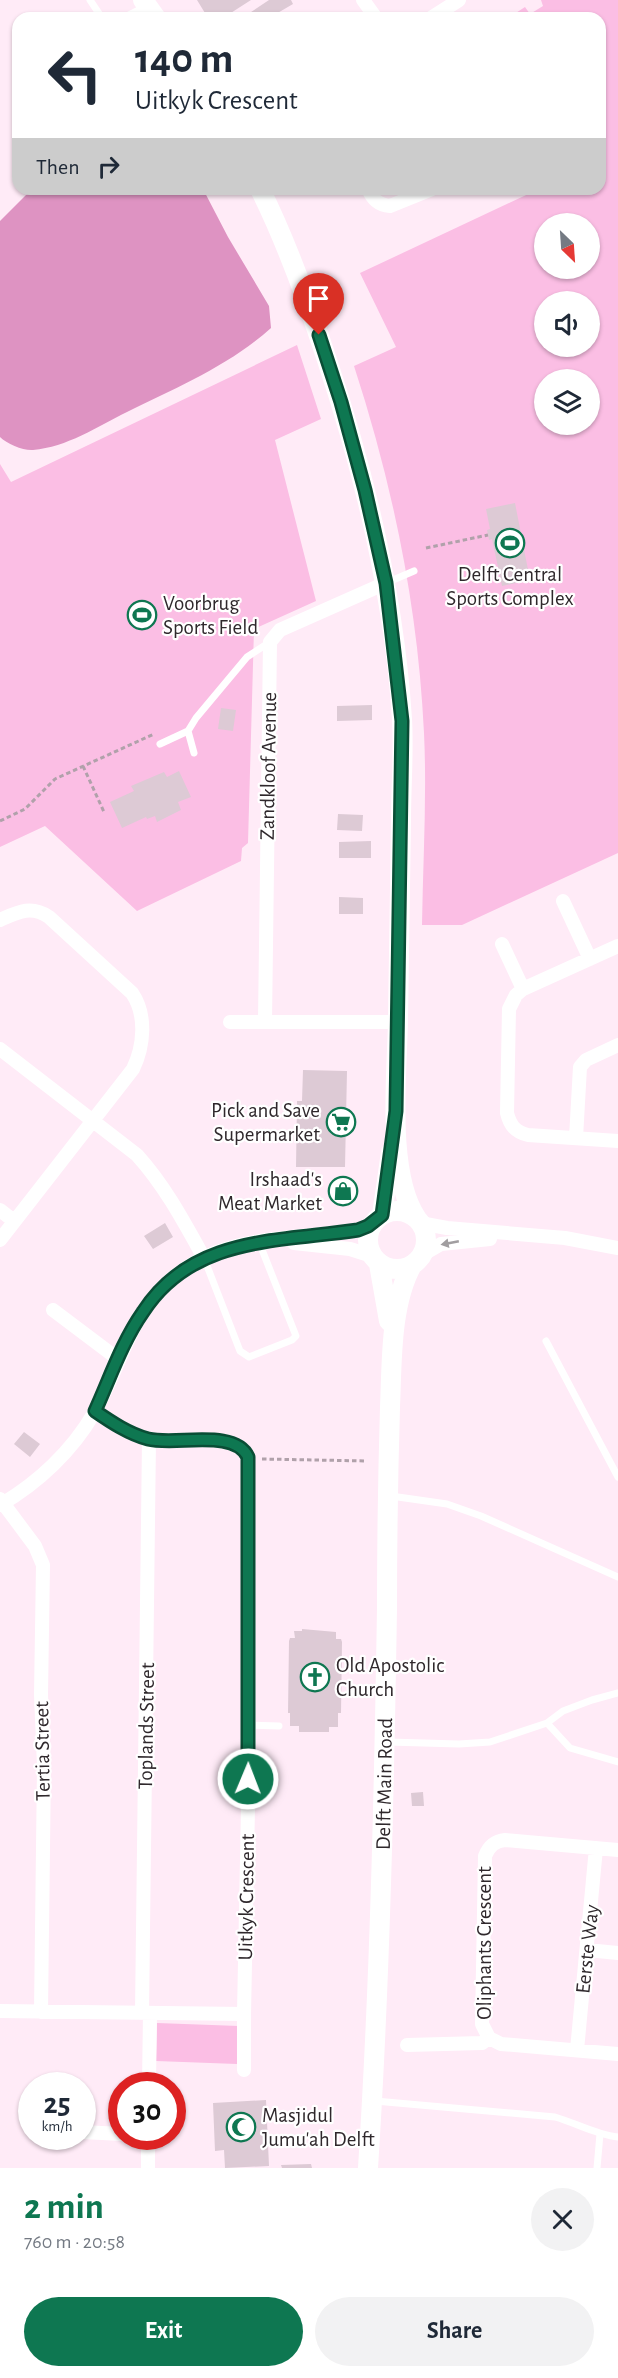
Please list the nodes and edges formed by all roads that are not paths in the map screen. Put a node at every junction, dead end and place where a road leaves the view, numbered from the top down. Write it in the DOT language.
graph roads {
  1 [pos="459,0"];
  2 [pos="440,12"];
  3 [pos="263,195"];
  4 [pos="372,195"];
  5 [pos="417,195"];
  6 [pos="414,571"];
  7 [pos="386,583"];
  8 [pos="270,642"];
  9 [pos="188,731"];
  10 [pos="162,743"];
  11 [pos="194,753"];
  12 [pos="563,901"];
  13 [pos="0,920"];
  14 [pos="502,944"];
  15 [pos="618,946"];
  16 [pos="590,959"];
  17 [pos="523,989"];
  18 [pos="265,1021"];
  19 [pos="230,1022"];
  20 [pos="398,1022"];
  21 [pos="618,1046"];
  22 [pos="0,1049"];
  23 [pos="396,1111"];
  24 [pos="93,1120"];
  25 [pos="576,1138"];
  26 [pos="618,1141"];
  27 [pos="0,1210"];
  28 [pos="378,1218"];
  29 [pos="14,1221"];
  30 [pos="419,1221"];
  31 [pos="522,1236"];
  32 [pos="0,1240"];
  33 [pos="265,1241"];
  34 [pos="618,1248"];
  35 [pos="204,1258"];
  36 [pos="376,1260"];
  37 [pos="417,1260"];
  38 [pos="53,1310"];
  39 [pos="546,1341"];
  40 [pos="118,1359"];
  41 [pos="392,1363"];
  42 [pos="95,1411"];
  43 [pos="149,1440"];
  44 [pos="618,1477"];
  45 [pos="388,1496"];
  46 [pos="1,1502"];
  47 [pos="618,1577"];
  48 [pos="618,1693"];
  49 [pos="547,1723"];
  50 [pos="249,1725"];
  51 [pos="279,1726"];
  52 [pos="385,1742"];
  53 [pos="618,1762"];
  54 [pos="596,1848"];
  55 [pos="618,1850"];
  56 [pos="587,1950"];
  57 [pos="618,1953"];
  58 [pos="0,2011"];
  59 [pos="41,2012"];
  60 [pos="146,2013"];
  61 [pos="244,2014"];
  62 [pos="489,2038"];
  63 [pos="408,2045"];
  64 [pos="577,2050"];
  65 [pos="618,2054"];
  66 [pos="244,2070"];
  67 [pos="148,2072"];
  68 [pos="373,2100"];
  69 [pos="600,2134"];
  70 [pos="618,2137"];
  71 [pos="148,2150"];
  72 [pos="148,2168"];
  73 [pos="368,2168"];
  74 [pos="597,2168"];
  1 -- 2 [label="street"];
  3 -- 7 [label="street"];
  4 -- 5 [label="street"];
  6 -- 7 [label="lane"];
  7 -- 8 [label="street"];
  7 -- 20 [label="street"];
  8 -- 9 [label="lane"];
  8 -- 18 [label="street, Zandkloof Avenue"];
  9 -- 10 [label="lane"];
  9 -- 11 [label="lane"];
  12 -- 16 [label="street"];
  13 -- 24 [label="street"];
  14 -- 17 [label="street"];
  15 -- 16 [label="street"];
  16 -- 17 [label="street"];
  17 -- 25 [label="street"];
  18 -- 19 [label="street"];
  18 -- 20 [label="street"];
  20 -- 23 [label="street"];
  21 -- 25 [label="street"];
  22 -- 24 [label="street"];
  23 -- 28 [label="street"];
  23 -- 30 [label="street"];
  24 -- 29 [label="street"];
  24 -- 35 [label="street"];
  25 -- 26 [label="street"];
  27 -- 29 [label="street"];
  28 -- 30 [label="street"];
  28 -- 33 [label="street"];
  28 -- 36 [label="street"];
  29 -- 32 [label="street"];
  30 -- 31 [label="street"];
  30 -- 37 [label="street"];
  31 -- 34 [label="street"];
  31 -- 37 [label="street, one-way"];
  33 -- 35 [label="street"];
  33 -- 35 [label="lane"];
  33 -- 36 [label="street"];
  35 -- 40 [label="street"];
  36 -- 37 [label="street"];
  36 -- 41 [label="street, Delft Main Road"];
  37 -- 41 [label="street, Delft Main Road"];
  38 -- 40 [label="street"];
  39 -- 44 [label="lane"];
  40 -- 42 [label="street"];
  41 -- 45 [label="street, Delft Main Road"];
  42 -- 43 [label="street, Uitkyk Crescent"];
  42 -- 46 [label="street"];
  43 -- 50 [label="street, Uitkyk Crescent"];
  43 -- 60 [label="street, Toplands Street"];
  45 -- 47 [label="lane"];
  45 -- 52 [label="street, Delft Main Road"];
  46 -- 59 [label="street, Tertia Street"];
  48 -- 49 [label="lane"];
  49 -- 52 [label="lane"];
  49 -- 53 [label="lane"];
  50 -- 51 [label="lane"];
  50 -- 61 [label="street, Uitkyk Crescent"];
  52 -- 68 [label="street, Delft Main Road"];
  54 -- 55 [label="street, Oliphants Crescent"];
  54 -- 56 [label="street, Eerste Way"];
  54 -- 62 [label="street, Oliphants Crescent"];
  56 -- 57 [label="street"];
  56 -- 64 [label="street, Eerste Way"];
  58 -- 59 [label="street"];
  59 -- 60 [label="street"];
  60 -- 61 [label="street"];
  60 -- 67 [label="street, Toplands Street"];
  61 -- 66 [label="street, Uitkyk Crescent"];
  62 -- 63 [label="street"];
  62 -- 64 [label="street, Oliphants Crescent"];
  64 -- 65 [label="street, Oliphants Crescent"];
  68 -- 69 [label="lane"];
  68 -- 73 [label="street, Delft Main Road"];
  69 -- 70 [label="lane"];
  69 -- 74 [label="lane"];
  71 -- 72 [label="street"];
}
